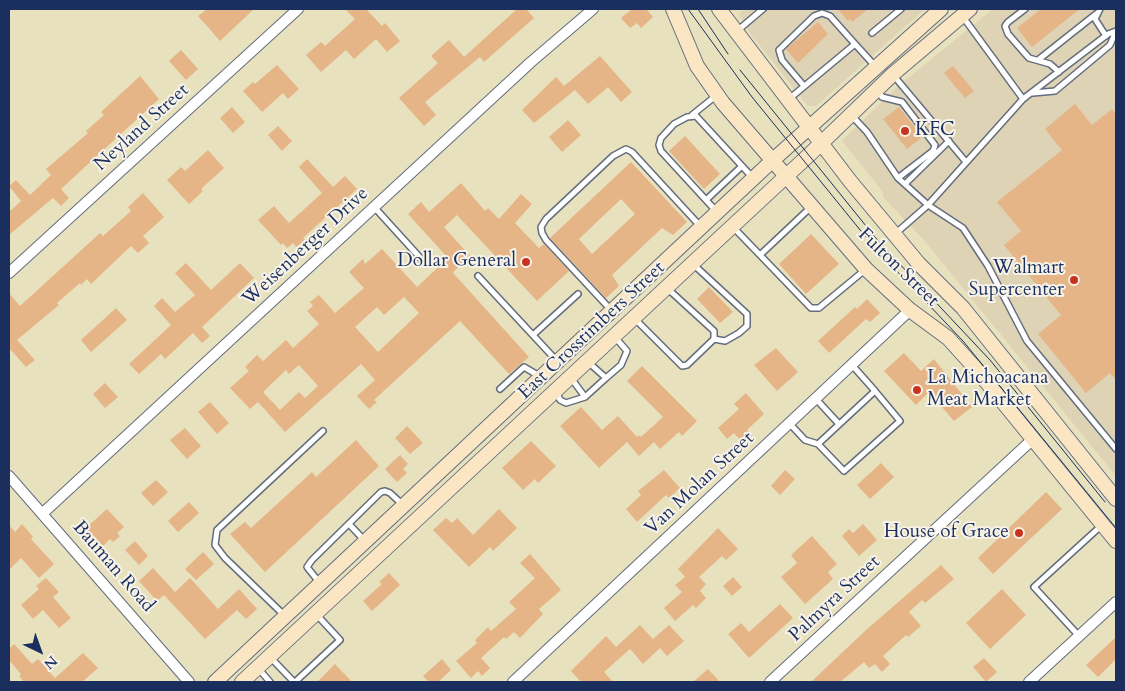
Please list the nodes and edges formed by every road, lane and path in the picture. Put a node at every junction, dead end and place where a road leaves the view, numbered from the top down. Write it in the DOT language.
graph roads {
  1 [pos="298,9"];
  2 [pos="593,9"];
  3 [pos="673,9"];
  4 [pos="763,9"];
  5 [pos="901,9"];
  6 [pos="941,9"];
  7 [pos="1025,9"];
  8 [pos="1100,9"];
  9 [pos="722,10"];
  10 [pos="963,11"];
  11 [pos="1096,14"];
  12 [pos="737,31"];
  13 [pos="1116,31"];
  14 [pos="872,33"];
  15 [pos="1106,36"];
  16 [pos="855,44"];
  17 [pos="1038,60"];
  18 [pos="876,67"];
  19 [pos="1059,72"];
  20 [pos="893,74"];
  21 [pos="804,86"];
  22 [pos="876,90"];
  23 [pos="717,94"];
  24 [pos="1031,94"];
  25 [pos="789,99"];
  26 [pos="1024,99"];
  27 [pos="850,114"];
  28 [pos="692,115"];
  29 [pos="810,127"];
  30 [pos="949,141"];
  31 [pos="821,143"];
  32 [pos="773,160"];
  33 [pos="966,162"];
  34 [pos="742,166"];
  35 [pos="786,176"];
  36 [pos="753,178"];
  37 [pos="898,178"];
  38 [pos="905,184"];
  39 [pos="706,200"];
  40 [pos="928,205"];
  41 [pos="812,206"];
  42 [pos="374,208"];
  43 [pos="717,212"];
  44 [pos="732,226"];
  45 [pos="702,227"];
  46 [pos="894,235"];
  47 [pos="760,255"];
  48 [pos="424,262"];
  49 [pos="692,263"];
  50 [pos="866,268"];
  51 [pos="654,272"];
  52 [pos="9,274"];
  53 [pos="478,276"];
  54 [pos="666,287"];
  55 [pos="578,294"];
  56 [pos="910,310"];
  57 [pos="612,312"];
  58 [pos="634,317"];
  59 [pos="533,335"];
  60 [pos="614,336"];
  61 [pos="714,340"];
  62 [pos="587,361"];
  63 [pos="558,362"];
  64 [pos="852,365"];
  65 [pos="570,377"];
  66 [pos="542,378"];
  67 [pos="606,378"];
  68 [pos="500,389"];
  69 [pos="555,390"];
  70 [pos="876,391"];
  71 [pos="585,397"];
  72 [pos="816,399"];
  73 [pos="790,424"];
  74 [pos="839,424"];
  75 [pos="323,431"];
  76 [pos="1033,438"];
  77 [pos="818,444"];
  78 [pos="1116,449"];
  79 [pos="9,476"];
  80 [pos="432,482"];
  81 [pos="442,495"];
  82 [pos="1116,499"];
  83 [pos="404,507"];
  84 [pos="43,513"];
  85 [pos="349,524"];
  86 [pos="1102,524"];
  87 [pos="1116,541"];
  88 [pos="366,542"];
  89 [pos="321,584"];
  90 [pos="333,597"];
  91 [pos="1116,602"];
  92 [pos="316,613"];
  93 [pos="286,616"];
  94 [pos="1079,636"];
  95 [pos="269,657"];
  96 [pos="257,668"];
  97 [pos="189,682"];
  98 [pos="215,682"];
  99 [pos="242,682"];
  100 [pos="270,682"];
  101 [pos="294,682"];
  102 [pos="513,682"];
  103 [pos="770,682"];
  104 [pos="1029,682"];
  1 -- 52 [label="street, Neyland Street"];
  2 -- 42 [label="street, Weisenberger Drive"];
  3 -- 23 [label="main road, Fulton Street"];
  4 -- 12 [label="lane"];
  5 -- 14 [label="lane"];
  6 -- 18 [label="main road, East Crosstimbers Street"];
  7 -- 17 [label="lane"];
  8 -- 11 [label="lane"];
  9 -- 12 [label="main road, Fulton Street"];
  10 -- 20 [label="main road, East Crosstimbers Street"];
  10 -- 26 [label="lane"];
  11 -- 15 [label="lane"];
  11 -- 17 [label="lane"];
  12 -- 25 [label="main road, Fulton Street"];
  13 -- 15 [label="lane"];
  13 -- 24 [label="lane"];
  15 -- 19 [label="lane"];
  16 -- 18 [label="lane"];
  16 -- 21 [label="lane"];
  16 -- 21 [label="lane"];
  17 -- 19 [label="lane"];
  18 -- 29 [label="main road, East Crosstimbers Street"];
  19 -- 24 [label="lane"];
  20 -- 22 [label="main road, East Crosstimbers Street"];
  20 -- 30 [label="lane"];
  21 -- 25 [label="lane"];
  22 -- 27 [label="main road, East Crosstimbers Street"];
  22 -- 37 [label="lane"];
  23 -- 28 [label="lane"];
  23 -- 32 [label="main road, Fulton Street"];
  24 -- 26 [label="lane"];
  25 -- 29 [label="main road, Fulton Street"];
  26 -- 33 [label="lane"];
  27 -- 31 [label="main road, East Crosstimbers Street"];
  27 -- 37 [label="lane"];
  28 -- 34 [label="lane"];
  28 -- 39 [label="lane"];
  29 -- 31 [label="main road, Fulton Street"];
  29 -- 32 [label="main road, East Crosstimbers Street"];
  30 -- 33 [label="lane"];
  30 -- 38 [label="lane"];
  31 -- 35 [label="main road, East Crosstimbers Street"];
  31 -- 46 [label="main road, Fulton Street"];
  32 -- 35 [label="main road, Fulton Street"];
  32 -- 36 [label="main road, East Crosstimbers Street"];
  33 -- 40 [label="lane"];
  34 -- 36 [label="lane"];
  34 -- 39 [label="lane"];
  35 -- 41 [label="main road, Fulton Street"];
  35 -- 44 [label="main road, East Crosstimbers Street"];
  36 -- 43 [label="main road, East Crosstimbers Street"];
  37 -- 38 [label="lane"];
  38 -- 40 [label="lane"];
  39 -- 43 [label="lane"];
  40 -- 46 [label="lane"];
  40 -- 78 [label="lane"];
  41 -- 47 [label="lane"];
  41 -- 50 [label="main road, Fulton Street"];
  42 -- 48 [label="lane"];
  42 -- 84 [label="street, Weisenberger Drive"];
  43 -- 45 [label="main road, East Crosstimbers Street"];
  44 -- 47 [label="lane"];
  44 -- 49 [label="main road, East Crosstimbers Street"];
  45 -- 51 [label="main road, East Crosstimbers Street"];
  45 -- 57 [label="lane"];
  46 -- 82 [label="main road, Fulton Street"];
  47 -- 50 [label="lane"];
  49 -- 54 [label="main road, East Crosstimbers Street"];
  49 -- 61 [label="lane"];
  50 -- 56 [label="main road, Fulton Street"];
  51 -- 54 [label="main road"];
  51 -- 57 [label="main road, East Crosstimbers Street"];
  53 -- 59 [label="lane"];
  54 -- 58 [label="main road, East Crosstimbers Street"];
  54 -- 61 [label="lane"];
  55 -- 59 [label="lane"];
  56 -- 64 [label="street, Van Molan Street"];
  56 -- 76 [label="main road, Fulton Street"];
  57 -- 63 [label="main road, East Crosstimbers Street"];
  58 -- 60 [label="main road, East Crosstimbers Street"];
  58 -- 61 [label="lane"];
  59 -- 63 [label="lane"];
  60 -- 62 [label="main road, East Crosstimbers Street"];
  60 -- 67 [label="lane"];
  62 -- 65 [label="main road, East Crosstimbers Street"];
  62 -- 67 [label="lane"];
  63 -- 66 [label="main road, East Crosstimbers Street"];
  64 -- 70 [label="lane"];
  64 -- 72 [label="street, Van Molan Street"];
  65 -- 69 [label="main road, East Crosstimbers Street"];
  65 -- 71 [label="lane"];
  66 -- 68 [label="lane"];
  66 -- 69 [label="main road"];
  66 -- 80 [label="main road, East Crosstimbers Street"];
  67 -- 71 [label="lane"];
  69 -- 71 [label="lane"];
  69 -- 81 [label="main road, East Crosstimbers Street"];
  70 -- 74 [label="lane"];
  70 -- 77 [label="lane"];
  72 -- 73 [label="street, Van Molan Street"];
  72 -- 74 [label="lane"];
  73 -- 77 [label="lane"];
  73 -- 102 [label="street, Van Molan Street"];
  74 -- 77 [label="lane"];
  75 -- 93 [label="lane"];
  76 -- 86 [label="main road, Fulton Street"];
  76 -- 103 [label="street, Palmyra Street"];
  79 -- 84 [label="street, Bauman Road"];
  80 -- 81 [label="main road"];
  80 -- 83 [label="main road, East Crosstimbers Street"];
  81 -- 90 [label="main road, East Crosstimbers Street"];
  83 -- 85 [label="lane"];
  83 -- 88 [label="main road, East Crosstimbers Street"];
  84 -- 97 [label="street, Bauman Road"];
  85 -- 88 [label="lane"];
  85 -- 89 [label="lane"];
  86 -- 87 [label="main road, Fulton Street"];
  86 -- 94 [label="lane"];
  88 -- 89 [label="main road, East Crosstimbers Street"];
  89 -- 90 [label="main road"];
  89 -- 93 [label="main road, East Crosstimbers Street"];
  90 -- 92 [label="main road, East Crosstimbers Street"];
  91 -- 94 [label="street"];
  92 -- 95 [label="main road, East Crosstimbers Street"];
  92 -- 101 [label="lane"];
  93 -- 98 [label="main road, East Crosstimbers Street"];
  94 -- 104 [label="street"];
  95 -- 96 [label="main road, East Crosstimbers Street"];
  95 -- 101 [label="lane"];
  96 -- 99 [label="main road, East Crosstimbers Street"];
  96 -- 100 [label="lane"];
}
